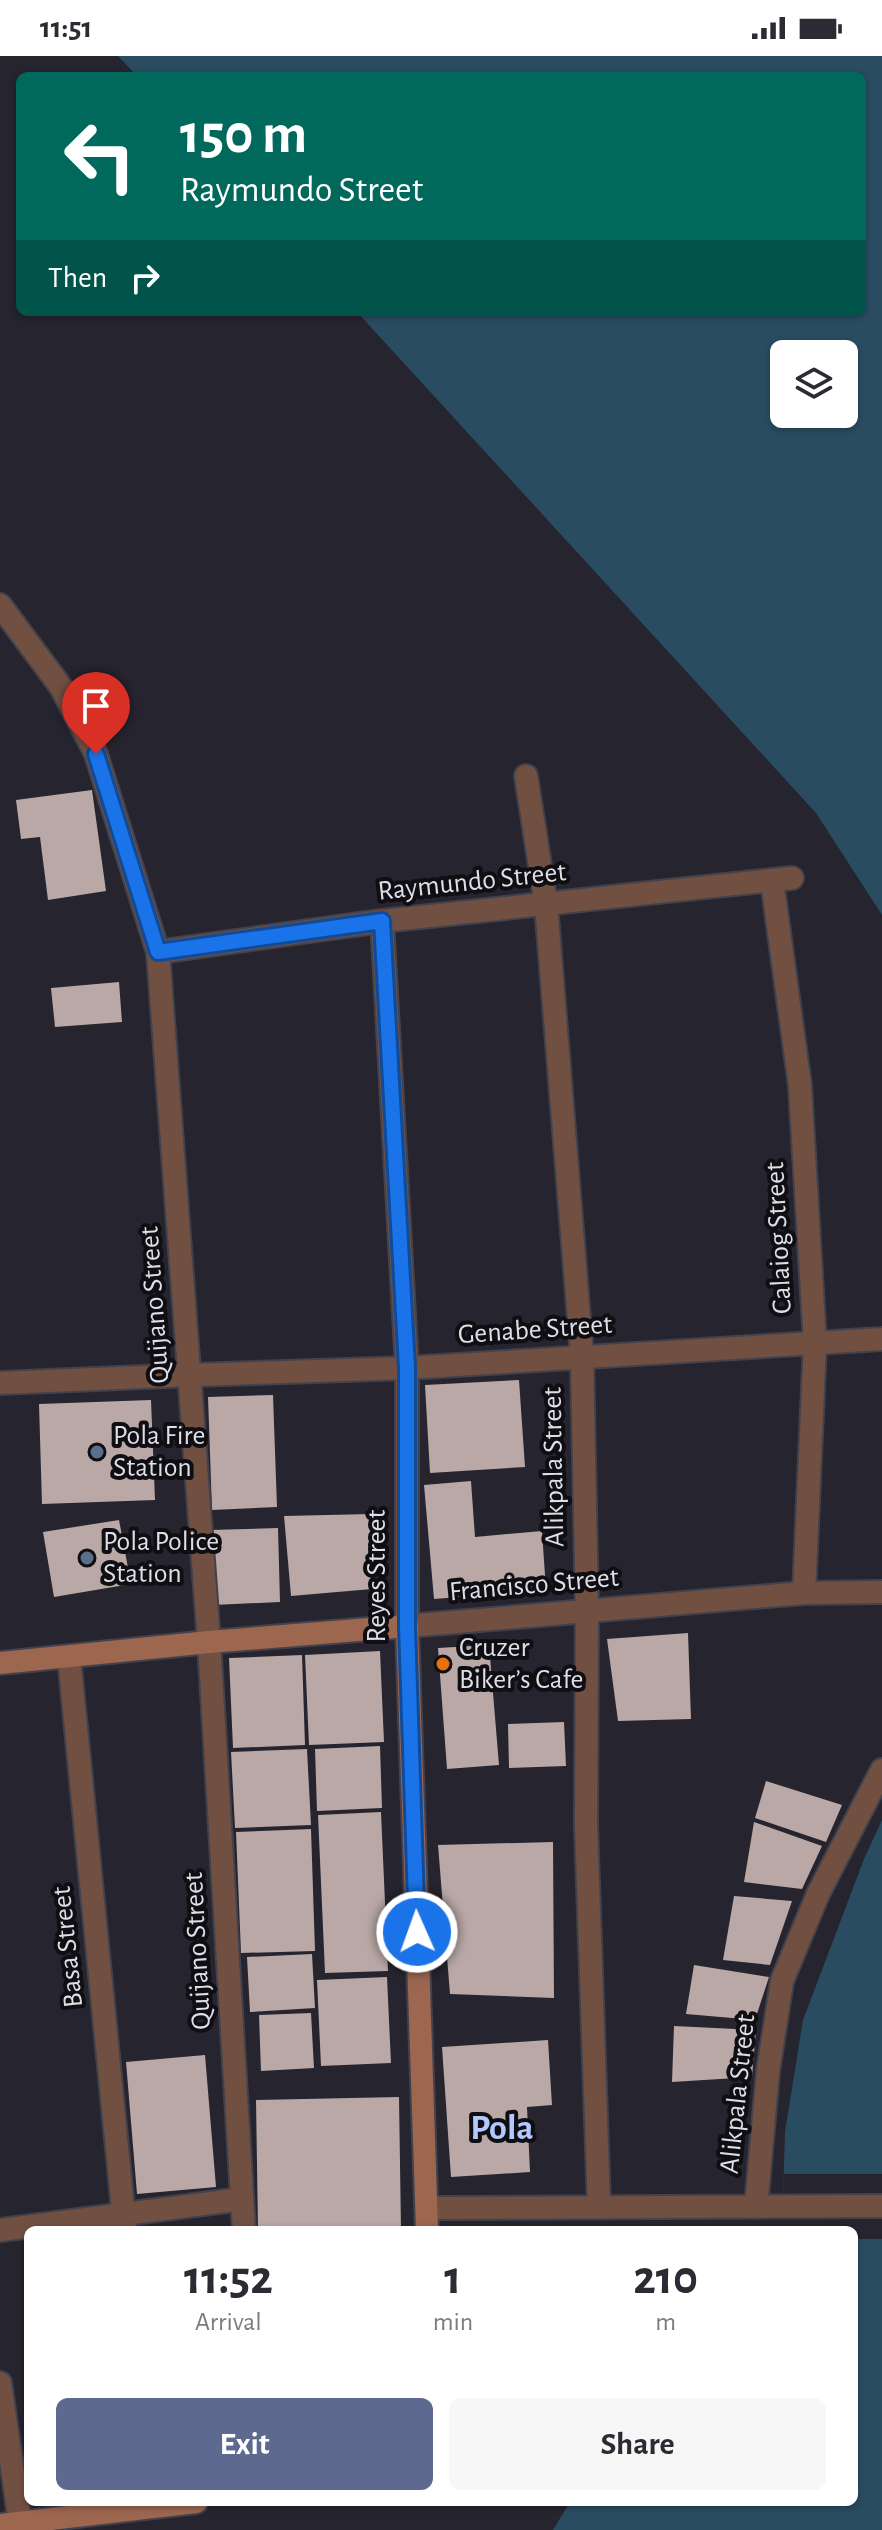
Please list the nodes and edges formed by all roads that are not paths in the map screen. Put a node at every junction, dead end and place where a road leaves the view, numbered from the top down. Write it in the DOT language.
graph roads {
  1 [pos="0,605"];
  2 [pos="526,776"];
  3 [pos="782,880"];
  4 [pos="546,904"];
  5 [pos="382,921"];
  6 [pos="158,952"];
  7 [pos="882,1339"];
  8 [pos="815,1343"];
  9 [pos="582,1357"];
  10 [pos="407,1368"];
  11 [pos="191,1375"];
  12 [pos="0,1383"];
  13 [pos="882,1592"];
  14 [pos="804,1593"];
  15 [pos="587,1611"];
  16 [pos="407,1626"];
  17 [pos="209,1642"];
  18 [pos="69,1657"];
  19 [pos="0,1663"];
  20 [pos="882,1770"];
  21 [pos="242,2199"];
  22 [pos="599,2206"];
  23 [pos="882,2206"];
  24 [pos="756,2207"];
  25 [pos="427,2219"];
  26 [pos="125,2222"];
  27 [pos="62,2226"];
  28 [pos="244,2226"];
  29 [pos="24,2228"];
  30 [pos="0,2230"];
  31 [pos="0,2383"];
  32 [pos="144,2506"];
  33 [pos="13,2526"];
  1 -- 6 [label="street, Quijano Street"];
  2 -- 4 [label="street, Alikpala Street"];
  3 -- 4 [label="street, Raymundo Street"];
  3 -- 8 [label="street, Calaiog Street"];
  4 -- 5 [label="street, Raymundo Street"];
  4 -- 9 [label="street, Alikpala Street"];
  5 -- 6 [label="street, Raymundo Street"];
  5 -- 10 [label="street, Reyes Street"];
  6 -- 11 [label="street, Quijano Street"];
  7 -- 8 [label="street, Genabe Street"];
  8 -- 9 [label="street, Genabe Street"];
  8 -- 14 [label="street, Calaiog Street"];
  9 -- 10 [label="street, Genabe Street"];
  9 -- 15 [label="street, Alikpala Street"];
  10 -- 11 [label="street, Genabe Street"];
  10 -- 16 [label="street, Reyes Street"];
  11 -- 12 [label="street, Genabe Street"];
  11 -- 17 [label="street, Quijano Street"];
  13 -- 14 [label="street, Francisco Street"];
  14 -- 15 [label="street, Francisco Street"];
  15 -- 16 [label="street, Francisco Street"];
  15 -- 22 [label="street, Alikpala Street"];
  16 -- 17 [label="main road, Francisco Street"];
  16 -- 25 [label="main road, Reyes Street"];
  17 -- 18 [label="main road, Francisco Street"];
  17 -- 21 [label="street, Quijano Street"];
  18 -- 19 [label="main road, Francisco Street"];
  18 -- 26 [label="street, Basa Street"];
  20 -- 24 [label="street, Alikpala Street"];
  21 -- 26 [label="street"];
  21 -- 28 [label="street, Quijano Street"];
  22 -- 24 [label="street"];
  22 -- 25 [label="street"];
  23 -- 24 [label="street"];
  26 -- 27 [label="street"];
  29 -- 30 [label="street"];
  31 -- 33 [label="street"];
  32 -- 33 [label="main road"];
}
